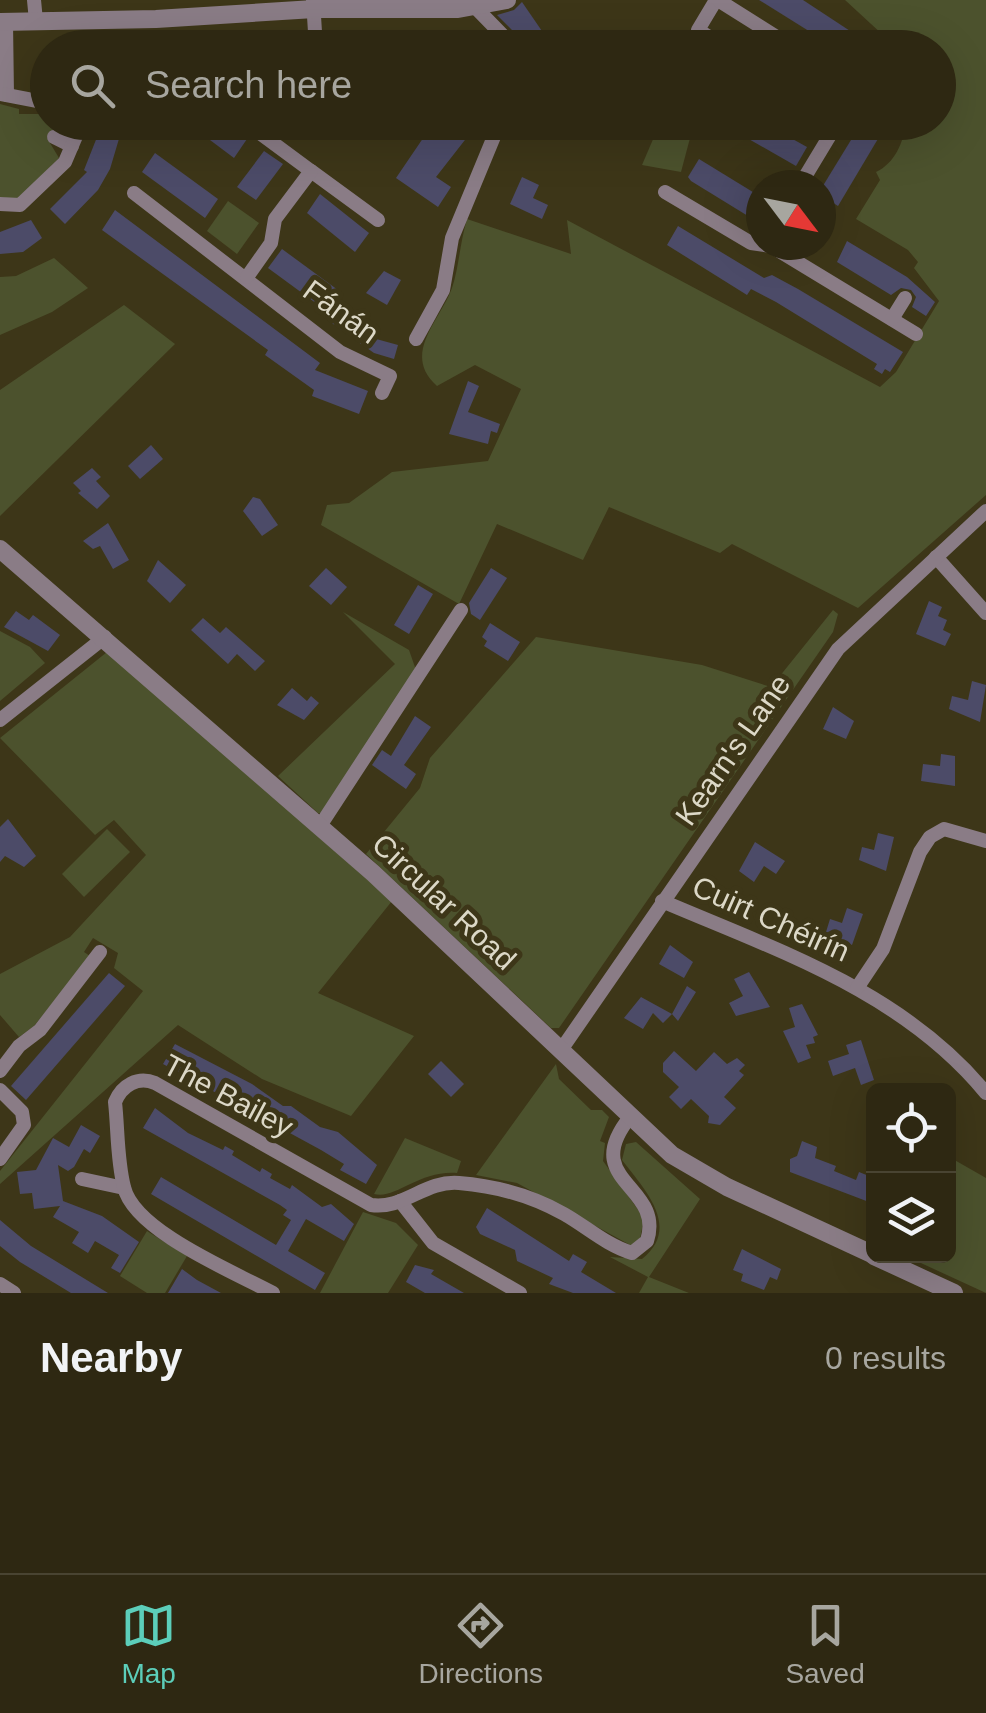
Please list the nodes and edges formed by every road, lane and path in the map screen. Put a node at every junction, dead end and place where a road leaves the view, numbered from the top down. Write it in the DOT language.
graph roads {
  1 [pos="34,0"];
  2 [pos="507,0"];
  3 [pos="719,0"];
  4 [pos="314,4"];
  5 [pos="475,7"];
  6 [pos="36,21"];
  7 [pos="3,22"];
  8 [pos="315,30"];
  9 [pos="497,30"];
  10 [pos="698,30"];
  11 [pos="766,30"];
  12 [pos="4,94"];
  13 [pos="30,99"];
  14 [pos="60,140"];
  15 [pos="74,140"];
  16 [pos="274,140"];
  17 [pos="492,140"];
  18 [pos="827,140"];
  19 [pos="72,146"];
  20 [pos="809,170"];
  21 [pos="312,172"];
  22 [pos="665,192"];
  23 [pos="134,193"];
  24 [pos="0,204"];
  25 [pos="378,220"];
  26 [pos="175,224"];
  27 [pos="164,238"];
  28 [pos="746,240"];
  29 [pos="796,260"];
  30 [pos="247,276"];
  31 [pos="905,298"];
  32 [pos="892,319"];
  33 [pos="916,334"];
  34 [pos="416,339"];
  35 [pos="382,393"];
  36 [pos="986,511"];
  37 [pos="0,549"];
  38 [pos="936,557"];
  39 [pos="461,610"];
  40 [pos="986,613"];
  41 [pos="105,638"];
  42 [pos="0,720"];
  43 [pos="320,826"];
  44 [pos="986,842"];
  45 [pos="662,901"];
  46 [pos="100,952"];
  47 [pos="858,988"];
  48 [pos="561,1050"];
  49 [pos="0,1071"];
  50 [pos="0,1090"];
  51 [pos="986,1094"];
  52 [pos="630,1116"];
  53 [pos="0,1159"];
  54 [pos="82,1179"];
  55 [pos="124,1188"];
  56 [pos="400,1201"];
  57 [pos="866,1252"];
  58 [pos="889,1263"];
  59 [pos="0,1284"];
  60 [pos="13,1293"];
  61 [pos="272,1293"];
  62 [pos="520,1293"];
  63 [pos="954,1293"];
  1 -- 6 [label="street"];
  2 -- 5 [label="street"];
  3 -- 10 [label="street"];
  3 -- 11 [label="street"];
  4 -- 5 [label="street"];
  4 -- 6 [label="street"];
  4 -- 8 [label="street"];
  5 -- 9 [label="street"];
  6 -- 7 [label="street"];
  7 -- 12 [label="street"];
  12 -- 13 [label="street"];
  14 -- 19 [label="street"];
  15 -- 19 [label="street"];
  16 -- 21 [label="street"];
  17 -- 34 [label="street"];
  18 -- 20 [label="street"];
  19 -- 24 [label="street"];
  21 -- 25 [label="street"];
  21 -- 30 [label="street"];
  22 -- 28 [label="street"];
  23 -- 26 [label="street, Fánán"];
  26 -- 27 [label="street"];
  26 -- 30 [label="street, Fánán"];
  29 -- 32 [label="street"];
  30 -- 35 [label="street, Fánán"];
  31 -- 32 [label="street"];
  32 -- 33 [label="street"];
  36 -- 38 [label="street, Kearn's Lane"];
  37 -- 41 [label="street, Circular Road"];
  38 -- 40 [label="street"];
  38 -- 45 [label="street, Kearn's Lane"];
  39 -- 43 [label="street"];
  41 -- 42 [label="street"];
  41 -- 43 [label="street, Circular Road"];
  43 -- 48 [label="street, Circular Road"];
  44 -- 47 [label="street, Cuirt Chéirín"];
  45 -- 47 [label="street, Cuirt Chéirín"];
  45 -- 48 [label="street, Kearn's Lane"];
  46 -- 49 [label="street"];
  47 -- 51 [label="street, Cuirt Chéirín"];
  48 -- 52 [label="street, Circular Road"];
  50 -- 53 [label="street"];
  52 -- 56 [label="street, The Bailey"];
  52 -- 57 [label="street, Circular Road"];
  54 -- 55 [label="street"];
  55 -- 56 [label="street, The Bailey"];
  55 -- 61 [label="street"];
  56 -- 62 [label="street"];
  58 -- 63 [label="street, Circular Road"];
  59 -- 60 [label="street"];
}
